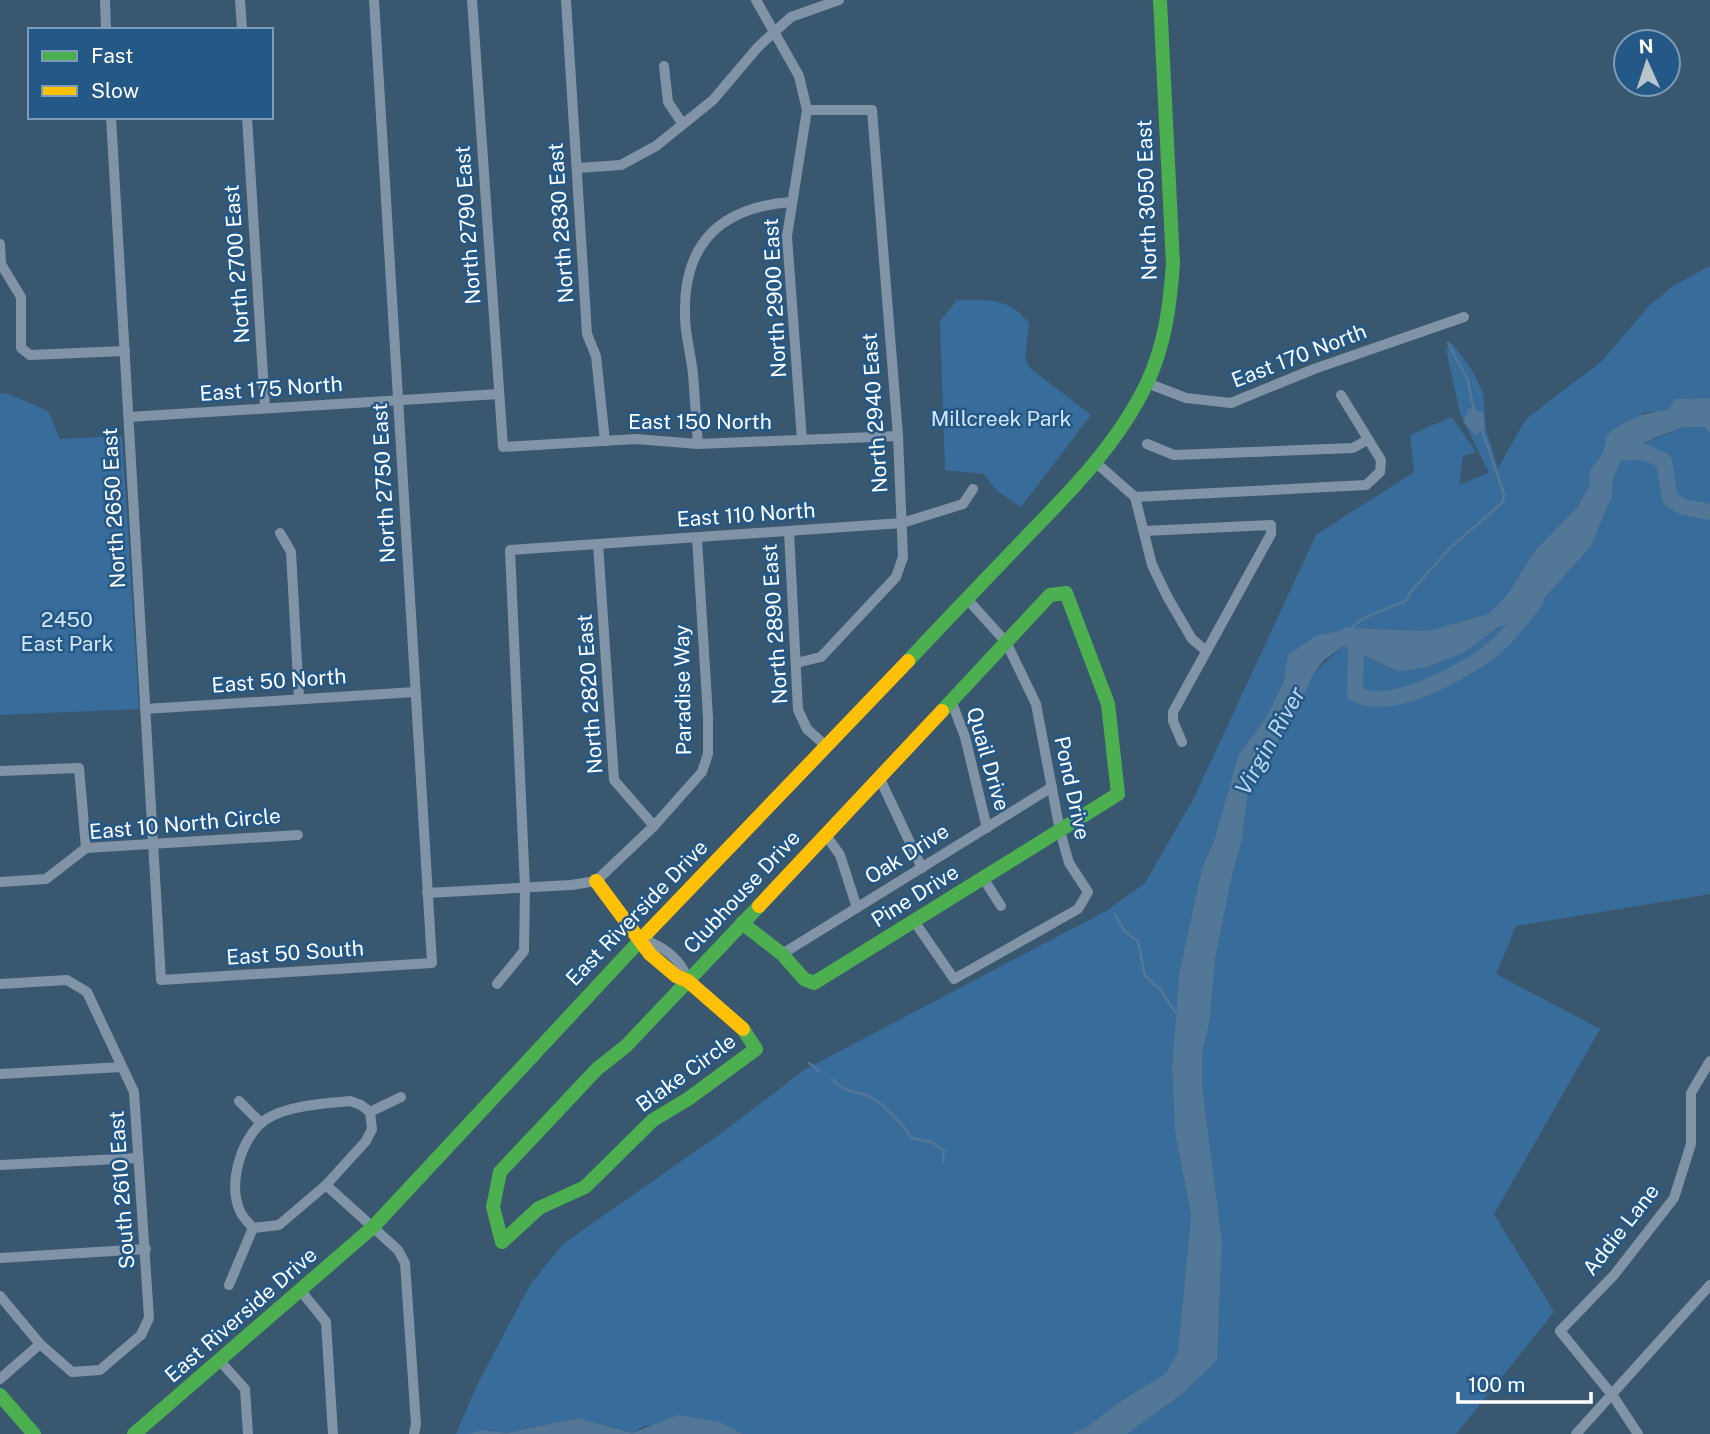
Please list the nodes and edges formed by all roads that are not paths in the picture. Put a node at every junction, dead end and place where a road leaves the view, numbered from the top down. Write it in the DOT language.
graph roads {
  1 [pos="105,0"];
  2 [pos="240,0"];
  3 [pos="374,0"];
  4 [pos="472,0"];
  5 [pos="566,0"];
  6 [pos="756,0"];
  7 [pos="839,0"];
  8 [pos="1160,0"];
  9 [pos="106,28"];
  10 [pos="242,28"];
  11 [pos="775,32"];
  12 [pos="664,66"];
  13 [pos="807,110"];
  14 [pos="111,119"];
  15 [pos="247,119"];
  16 [pos="682,123"];
  17 [pos="577,168"];
  18 [pos="791,202"];
  19 [pos="0,244"];
  20 [pos="1464,317"];
  21 [pos="125,351"];
  22 [pos="1144,388"];
  23 [pos="499,394"];
  24 [pos="1341,395"];
  25 [pos="398,400"];
  26 [pos="265,408"];
  27 [pos="129,417"];
  28 [pos="898,436"];
  29 [pos="802,440"];
  30 [pos="1367,440"];
  31 [pos="605,441"];
  32 [pos="698,444"];
  33 [pos="1147,444"];
  34 [pos="503,447"];
  35 [pos="1094,461"];
  36 [pos="973,489"];
  37 [pos="1135,497"];
  38 [pos="901,523"];
  39 [pos="789,531"];
  40 [pos="1144,531"];
  41 [pos="280,533"];
  42 [pos="697,538"];
  43 [pos="598,544"];
  44 [pos="968,600"];
  45 [pos="1006,642"];
  46 [pos="1205,650"];
  47 [pos="796,663"];
  48 [pos="415,692"];
  49 [pos="299,699"];
  50 [pos="951,700"];
  51 [pos="145,709"];
  52 [pos="1182,742"];
  53 [pos="827,747"];
  54 [pos="0,771"];
  55 [pos="879,777"];
  56 [pos="1052,788"];
  57 [pos="1118,794"];
  58 [pos="654,826"];
  59 [pos="987,828"];
  60 [pos="1060,831"];
  61 [pos="825,834"];
  62 [pos="298,835"];
  63 [pos="153,844"];
  64 [pos="86,848"];
  65 [pos="922,868"];
  66 [pos="983,878"];
  67 [pos="596,881"];
  68 [pos="0,883"];
  69 [pos="525,888"];
  70 [pos="428,893"];
  71 [pos="1001,906"];
  72 [pos="857,908"];
  73 [pos="915,921"];
  74 [pos="742,922"];
  75 [pos="641,939"];
  76 [pos="782,954"];
  77 [pos="432,963"];
  78 [pos="161,980"];
  79 [pos="688,981"];
  80 [pos="0,984"];
  81 [pos="497,985"];
  82 [pos="1710,1062"];
  83 [pos="122,1067"];
  84 [pos="0,1074"];
  85 [pos="401,1097"];
  86 [pos="239,1101"];
  87 [pos="370,1112"];
  88 [pos="261,1123"];
  89 [pos="138,1158"];
  90 [pos="0,1165"];
  91 [pos="326,1185"];
  92 [pos="373,1227"];
  93 [pos="253,1228"];
  94 [pos="502,1242"];
  95 [pos="146,1249"];
  96 [pos="0,1258"];
  97 [pos="229,1285"];
  98 [pos="1710,1285"];
  99 [pos="301,1291"];
  100 [pos="0,1296"];
  101 [pos="40,1344"];
  102 [pos="220,1361"];
  103 [pos="0,1379"];
  104 [pos="0,1395"];
  105 [pos="1613,1396"];
  106 [pos="34,1434"];
  107 [pos="134,1434"];
  108 [pos="247,1434"];
  109 [pos="333,1434"];
  110 [pos="414,1434"];
  111 [pos="1576,1434"];
  112 [pos="1637,1434"];
  1 -- 9 [label="street"];
  2 -- 10 [label="street"];
  3 -- 25 [label="street, North 2750 East"];
  4 -- 23 [label="street, North 2790 East"];
  5 -- 17 [label="street, North 2830 East"];
  6 -- 11 [label="street, North 2900 East"];
  7 -- 11 [label="street"];
  8 -- 22 [label="street, North 3050 East"];
  11 -- 13 [label="street, North 2900 East"];
  11 -- 16 [label="street"];
  12 -- 16 [label="street"];
  13 -- 18 [label="street, North 2900 East"];
  13 -- 28 [label="street, North 2940 East"];
  14 -- 21 [label="street, North 2650 East"];
  15 -- 26 [label="street, North 2700 East"];
  16 -- 17 [label="street"];
  17 -- 31 [label="street, North 2830 East"];
  18 -- 29 [label="street, North 2900 East"];
  18 -- 32 [label="street"];
  19 -- 21 [label="street"];
  20 -- 22 [label="street, East 170 North"];
  21 -- 27 [label="street, North 2650 East"];
  22 -- 35 [label="street, East Riverside Drive"];
  23 -- 25 [label="street, East 175 North"];
  23 -- 34 [label="street, North 2790 East"];
  24 -- 30 [label="street"];
  25 -- 26 [label="street, East 175 North"];
  25 -- 48 [label="street, North 2750 East"];
  26 -- 27 [label="street, East 175 North"];
  27 -- 51 [label="street, North 2650 East"];
  28 -- 29 [label="street, East 150 North"];
  28 -- 38 [label="street, North 2940 East"];
  29 -- 32 [label="street, East 150 North"];
  30 -- 33 [label="street"];
  30 -- 37 [label="street"];
  31 -- 32 [label="street, East 150 North"];
  31 -- 34 [label="street, East 150 North"];
  35 -- 37 [label="street"];
  35 -- 44 [label="street, East Riverside Drive"];
  36 -- 38 [label="street, East 110 North"];
  37 -- 40 [label="street"];
  38 -- 39 [label="street, East 110 North"];
  38 -- 47 [label="street, North 2940 East"];
  39 -- 42 [label="street, East 110 North"];
  39 -- 47 [label="street, North 2890 East"];
  40 -- 46 [label="street"];
  40 -- 46 [label="street"];
  41 -- 49 [label="street"];
  42 -- 43 [label="street, East 110 North"];
  42 -- 58 [label="street, Paradise Way"];
  43 -- 58 [label="street, North 2820 East"];
  43 -- 69 [label="street, East 110 North"];
  44 -- 45 [label="street, Pond Drive"];
  44 -- 53 [label="street, East Riverside Drive"];
  45 -- 50 [label="street, Clubhouse Drive"];
  45 -- 56 [label="street, Pond Drive"];
  45 -- 57 [label="street, Clubhouse Drive"];
  46 -- 52 [label="street"];
  47 -- 53 [label="street, North 2890 East"];
  48 -- 49 [label="street, East 50 North"];
  48 -- 70 [label="street, North 2750 East"];
  49 -- 51 [label="street, East 50 North"];
  50 -- 55 [label="street, Clubhouse Drive"];
  50 -- 59 [label="street, Quail Drive"];
  51 -- 63 [label="street, North 2650 East"];
  53 -- 75 [label="street, East Riverside Drive"];
  54 -- 64 [label="street"];
  55 -- 61 [label="street, Clubhouse Drive"];
  55 -- 65 [label="street"];
  56 -- 59 [label="street, Oak Drive"];
  56 -- 60 [label="street, Pond Drive"];
  57 -- 60 [label="street, Pine Drive"];
  58 -- 67 [label="street, Paradise Way"];
  59 -- 65 [label="street, Oak Drive"];
  60 -- 66 [label="street, Pine Drive"];
  60 -- 73 [label="street, Pond Drive"];
  61 -- 72 [label="street"];
  61 -- 74 [label="street, Clubhouse Drive"];
  62 -- 63 [label="street, East 10 North Circle"];
  63 -- 64 [label="street, East 10 North Circle"];
  63 -- 78 [label="street, North 2650 East"];
  64 -- 68 [label="street, East 10 North Circle"];
  65 -- 72 [label="street, Oak Drive"];
  66 -- 71 [label="street"];
  66 -- 73 [label="street, Pine Drive"];
  67 -- 69 [label="street"];
  67 -- 75 [label="street"];
  69 -- 70 [label="street"];
  69 -- 81 [label="street"];
  70 -- 77 [label="street, North 2750 East"];
  72 -- 76 [label="street, Oak Drive"];
  73 -- 76 [label="street, Pine Drive"];
  74 -- 76 [label="street, Pine Drive"];
  74 -- 79 [label="street, Clubhouse Drive"];
  75 -- 79 [label="street"];
  75 -- 92 [label="street, East Riverside Drive"];
  77 -- 78 [label="street, East 50 South"];
  79 -- 94 [label="street, Clubhouse Drive"];
  79 -- 94 [label="street, Blake Circle"];
  80 -- 83 [label="street, South 2610 East"];
  82 -- 105 [label="street, Addie Lane"];
  83 -- 84 [label="street"];
  83 -- 89 [label="street, South 2610 East"];
  85 -- 87 [label="street"];
  86 -- 88 [label="street"];
  87 -- 88 [label="street"];
  87 -- 91 [label="street"];
  88 -- 93 [label="street"];
  89 -- 90 [label="street"];
  89 -- 95 [label="street, South 2610 East"];
  91 -- 92 [label="street"];
  91 -- 93 [label="street"];
  92 -- 99 [label="street, East Riverside Drive"];
  92 -- 110 [label="street"];
  93 -- 97 [label="street"];
  95 -- 96 [label="street"];
  95 -- 101 [label="street, South 2610 East"];
  98 -- 105 [label="street"];
  99 -- 102 [label="street, East Riverside Drive"];
  99 -- 109 [label="street"];
  100 -- 101 [label="street"];
  101 -- 103 [label="street"];
  102 -- 107 [label="street, East Riverside Drive"];
  102 -- 108 [label="street"];
  104 -- 106 [label="street"];
  105 -- 111 [label="street"];
  105 -- 112 [label="street"];
}
